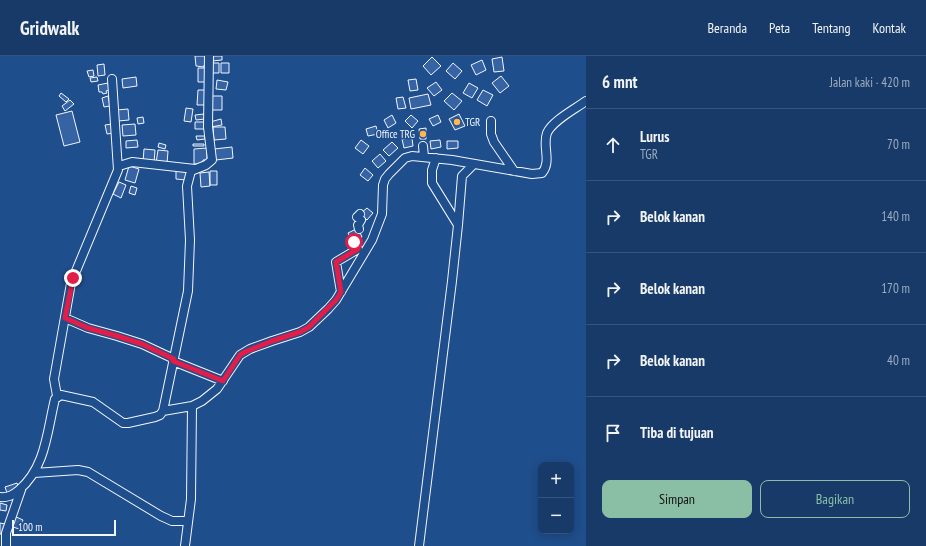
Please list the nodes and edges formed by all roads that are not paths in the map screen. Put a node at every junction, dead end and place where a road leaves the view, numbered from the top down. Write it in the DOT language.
graph roads {
  1 [pos="209,56"];
  2 [pos="112,79"];
  3 [pos="586,101"];
  4 [pos="491,121"];
  5 [pos="423,146"];
  6 [pos="424,157"];
  7 [pos="436,158"];
  8 [pos="474,164"];
  9 [pos="119,166"];
  10 [pos="195,169"];
  11 [pos="514,171"];
  12 [pos="360,214"];
  13 [pos="458,225"];
  14 [pos="359,229"];
  15 [pos="354,242"];
  16 [pos="341,292"];
  17 [pos="65,318"];
  18 [pos="174,360"];
  19 [pos="223,381"];
  20 [pos="58,396"];
  21 [pos="192,406"];
  22 [pos="163,411"];
  23 [pos="34,473"];
  24 [pos="23,487"];
  25 [pos="0,497"];
  26 [pos="188,521"];
  27 [pos="6,546"];
  28 [pos="185,546"];
  29 [pos="419,546"];
  1 -- 10 [label="street"];
  2 -- 9 [label="street"];
  3 -- 11 [label="street"];
  4 -- 11 [label="street"];
  5 -- 6 [label="street"];
  6 -- 7 [label="street"];
  6 -- 16 [label="street"];
  7 -- 8 [label="street"];
  7 -- 13 [label="street"];
  8 -- 11 [label="street"];
  8 -- 13 [label="street"];
  9 -- 10 [label="street"];
  9 -- 17 [label="street"];
  10 -- 18 [label="street"];
  12 -- 14 [label="street"];
  13 -- 29 [label="street"];
  15 -- 16 [label="street"];
  16 -- 19 [label="street"];
  17 -- 18 [label="street"];
  17 -- 20 [label="street"];
  18 -- 19 [label="street"];
  18 -- 22 [label="street"];
  19 -- 21 [label="street"];
  20 -- 22 [label="street"];
  20 -- 23 [label="street"];
  21 -- 22 [label="street"];
  21 -- 26 [label="street"];
  23 -- 24 [label="street"];
  23 -- 26 [label="street"];
  24 -- 25 [label="street"];
  24 -- 27 [label="street"];
  26 -- 28 [label="street"];
}
